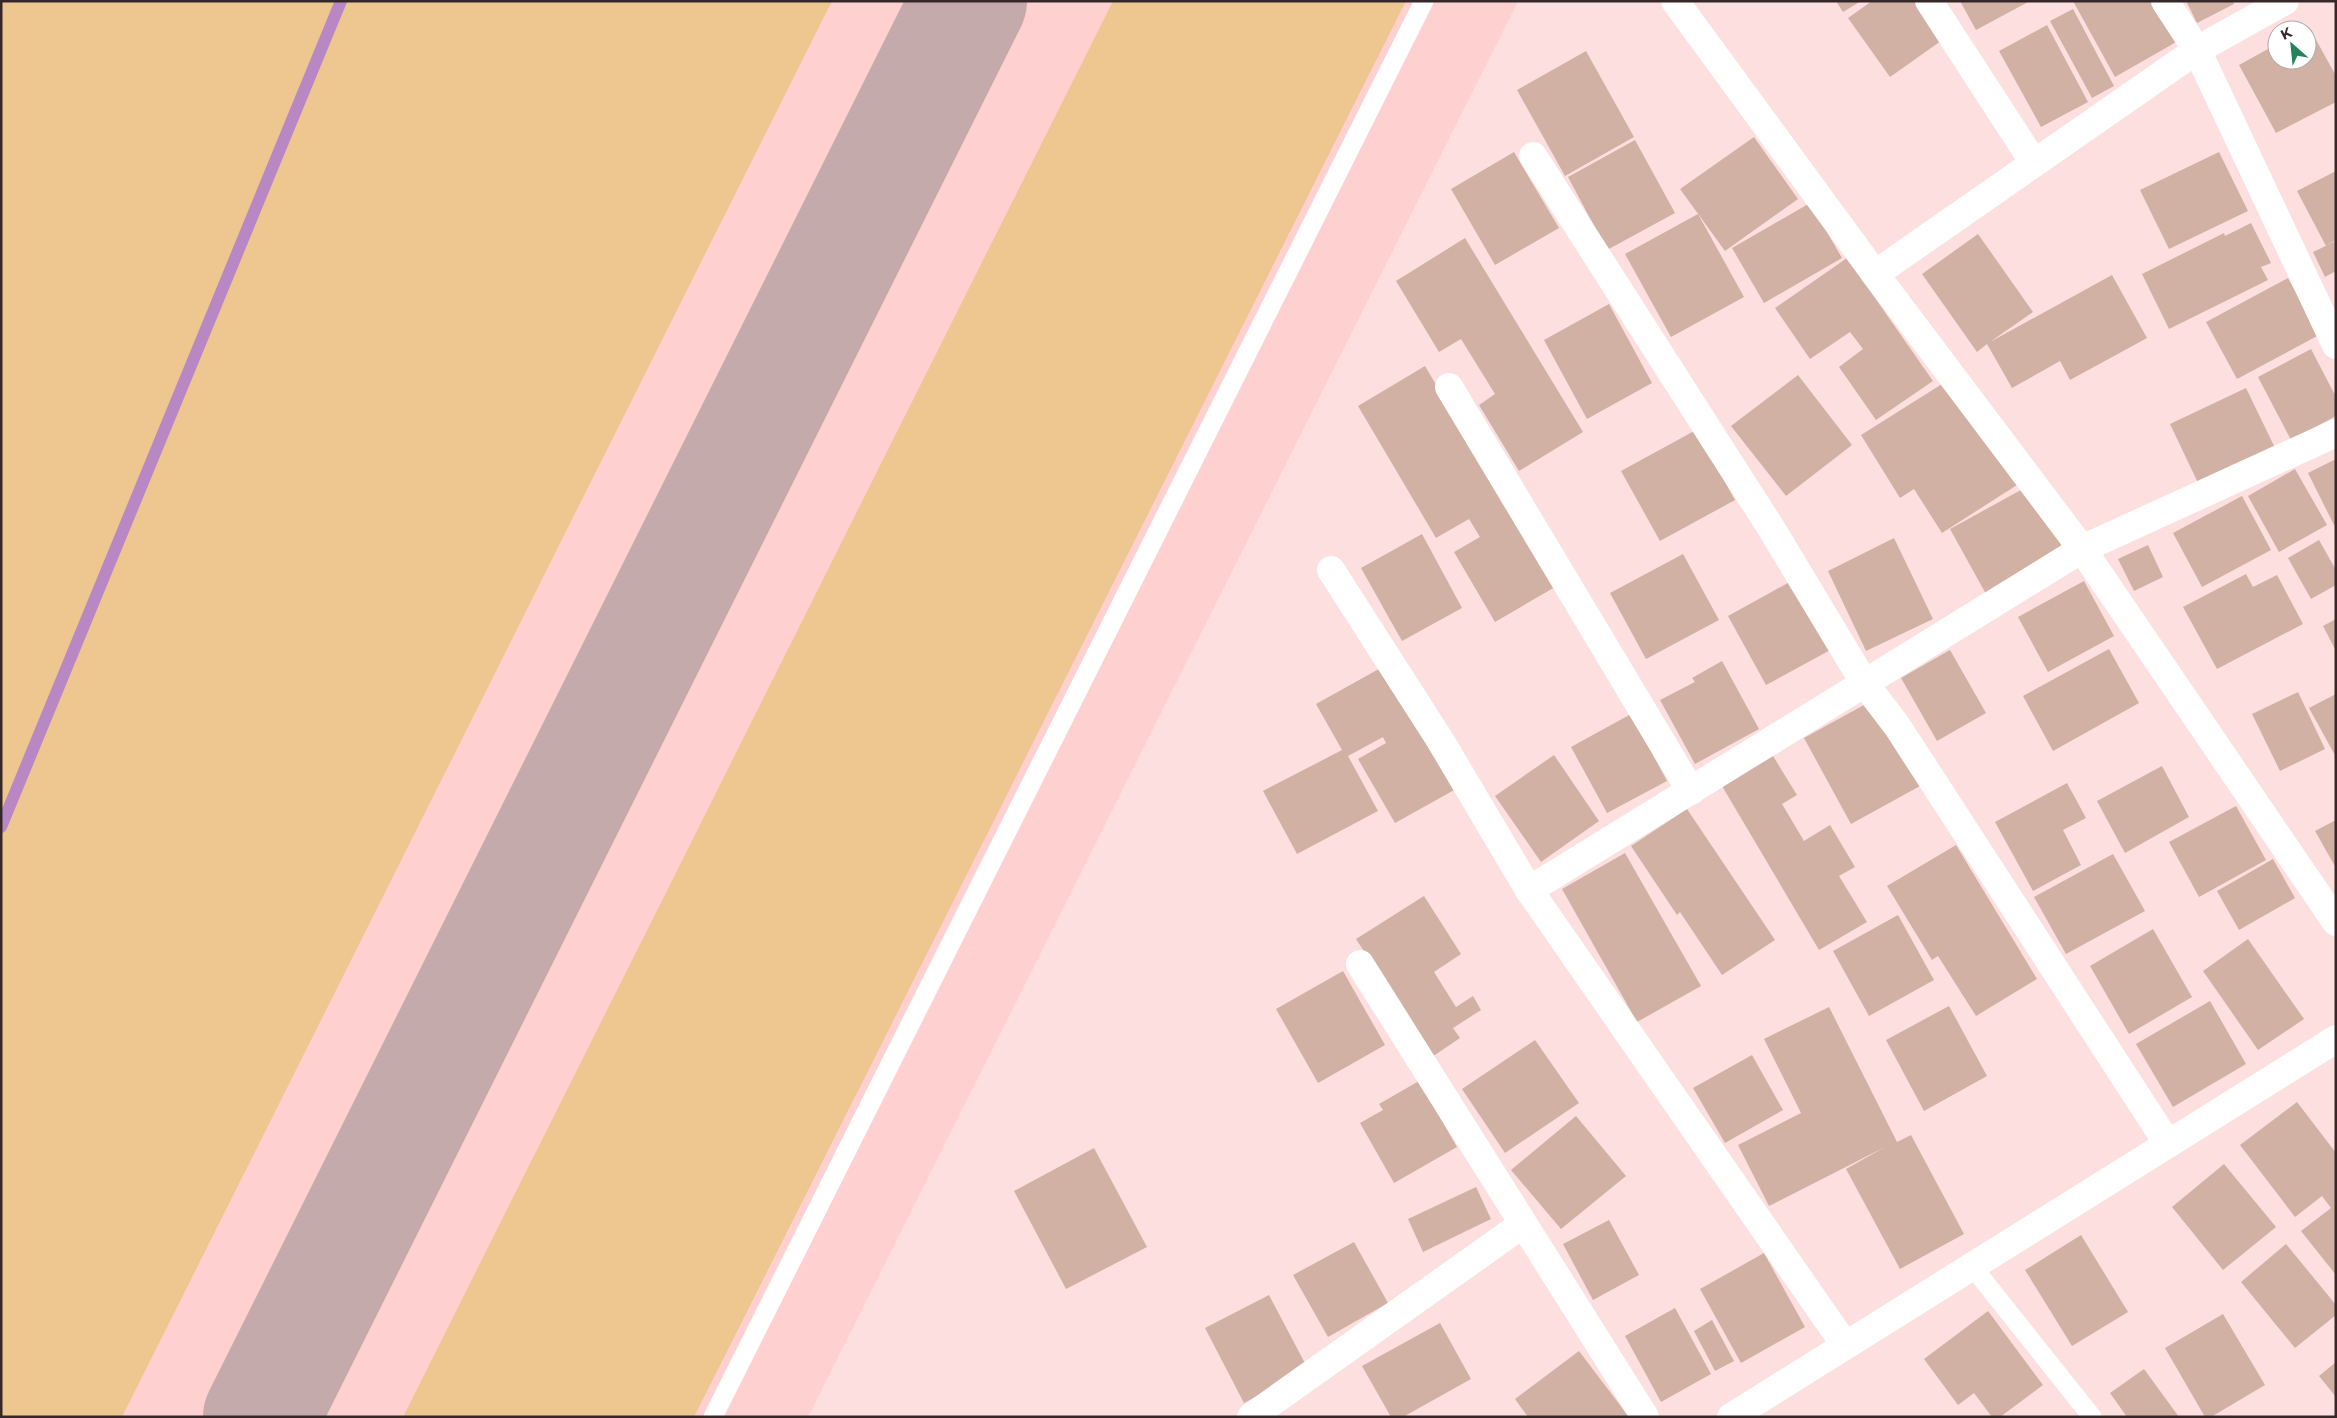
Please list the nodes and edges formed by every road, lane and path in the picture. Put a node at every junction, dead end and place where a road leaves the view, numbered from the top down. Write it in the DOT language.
graph roads {
  1 [pos="1424,1"];
  2 [pos="1675,1"];
  3 [pos="1929,1"];
  4 [pos="2165,1"];
  5 [pos="2285,1"];
  6 [pos="2197,50"];
  7 [pos="1534,156"];
  8 [pos="2034,163"];
  9 [pos="1875,274"];
  10 [pos="2336,345"];
  11 [pos="1449,388"];
  12 [pos="2336,433"];
  13 [pos="2082,549"];
  14 [pos="1331,570"];
  15 [pos="1865,684"];
  16 [pos="1691,791"];
  17 [pos="1529,890"];
  18 [pos="2336,922"];
  19 [pos="1360,964"];
  20 [pos="2336,1039"];
  21 [pos="2168,1144"];
  22 [pos="1524,1224"];
  23 [pos="1972,1266"];
  24 [pos="1845,1346"];
  25 [pos="712,1417"];
  26 [pos="1251,1417"];
  27 [pos="1645,1417"];
  28 [pos="1731,1417"];
  29 [pos="2092,1417"];
  1 -- 25 [label="lane"];
  2 -- 9 [label="street"];
  3 -- 8 [label="street"];
  4 -- 6 [label="street"];
  5 -- 6 [label="street"];
  6 -- 8 [label="street"];
  6 -- 10 [label="street"];
  7 -- 15 [label="street"];
  8 -- 9 [label="street"];
  9 -- 13 [label="street"];
  11 -- 16 [label="street"];
  12 -- 13 [label="street"];
  13 -- 15 [label="street"];
  13 -- 18 [label="street"];
  14 -- 17 [label="street"];
  15 -- 16 [label="street"];
  15 -- 21 [label="street"];
  16 -- 17 [label="street"];
  17 -- 24 [label="street"];
  19 -- 22 [label="street"];
  20 -- 21 [label="street"];
  21 -- 23 [label="street"];
  22 -- 26 [label="street"];
  22 -- 27 [label="street"];
  23 -- 24 [label="street"];
  23 -- 29 [label="lane"];
  24 -- 28 [label="street"];
}
